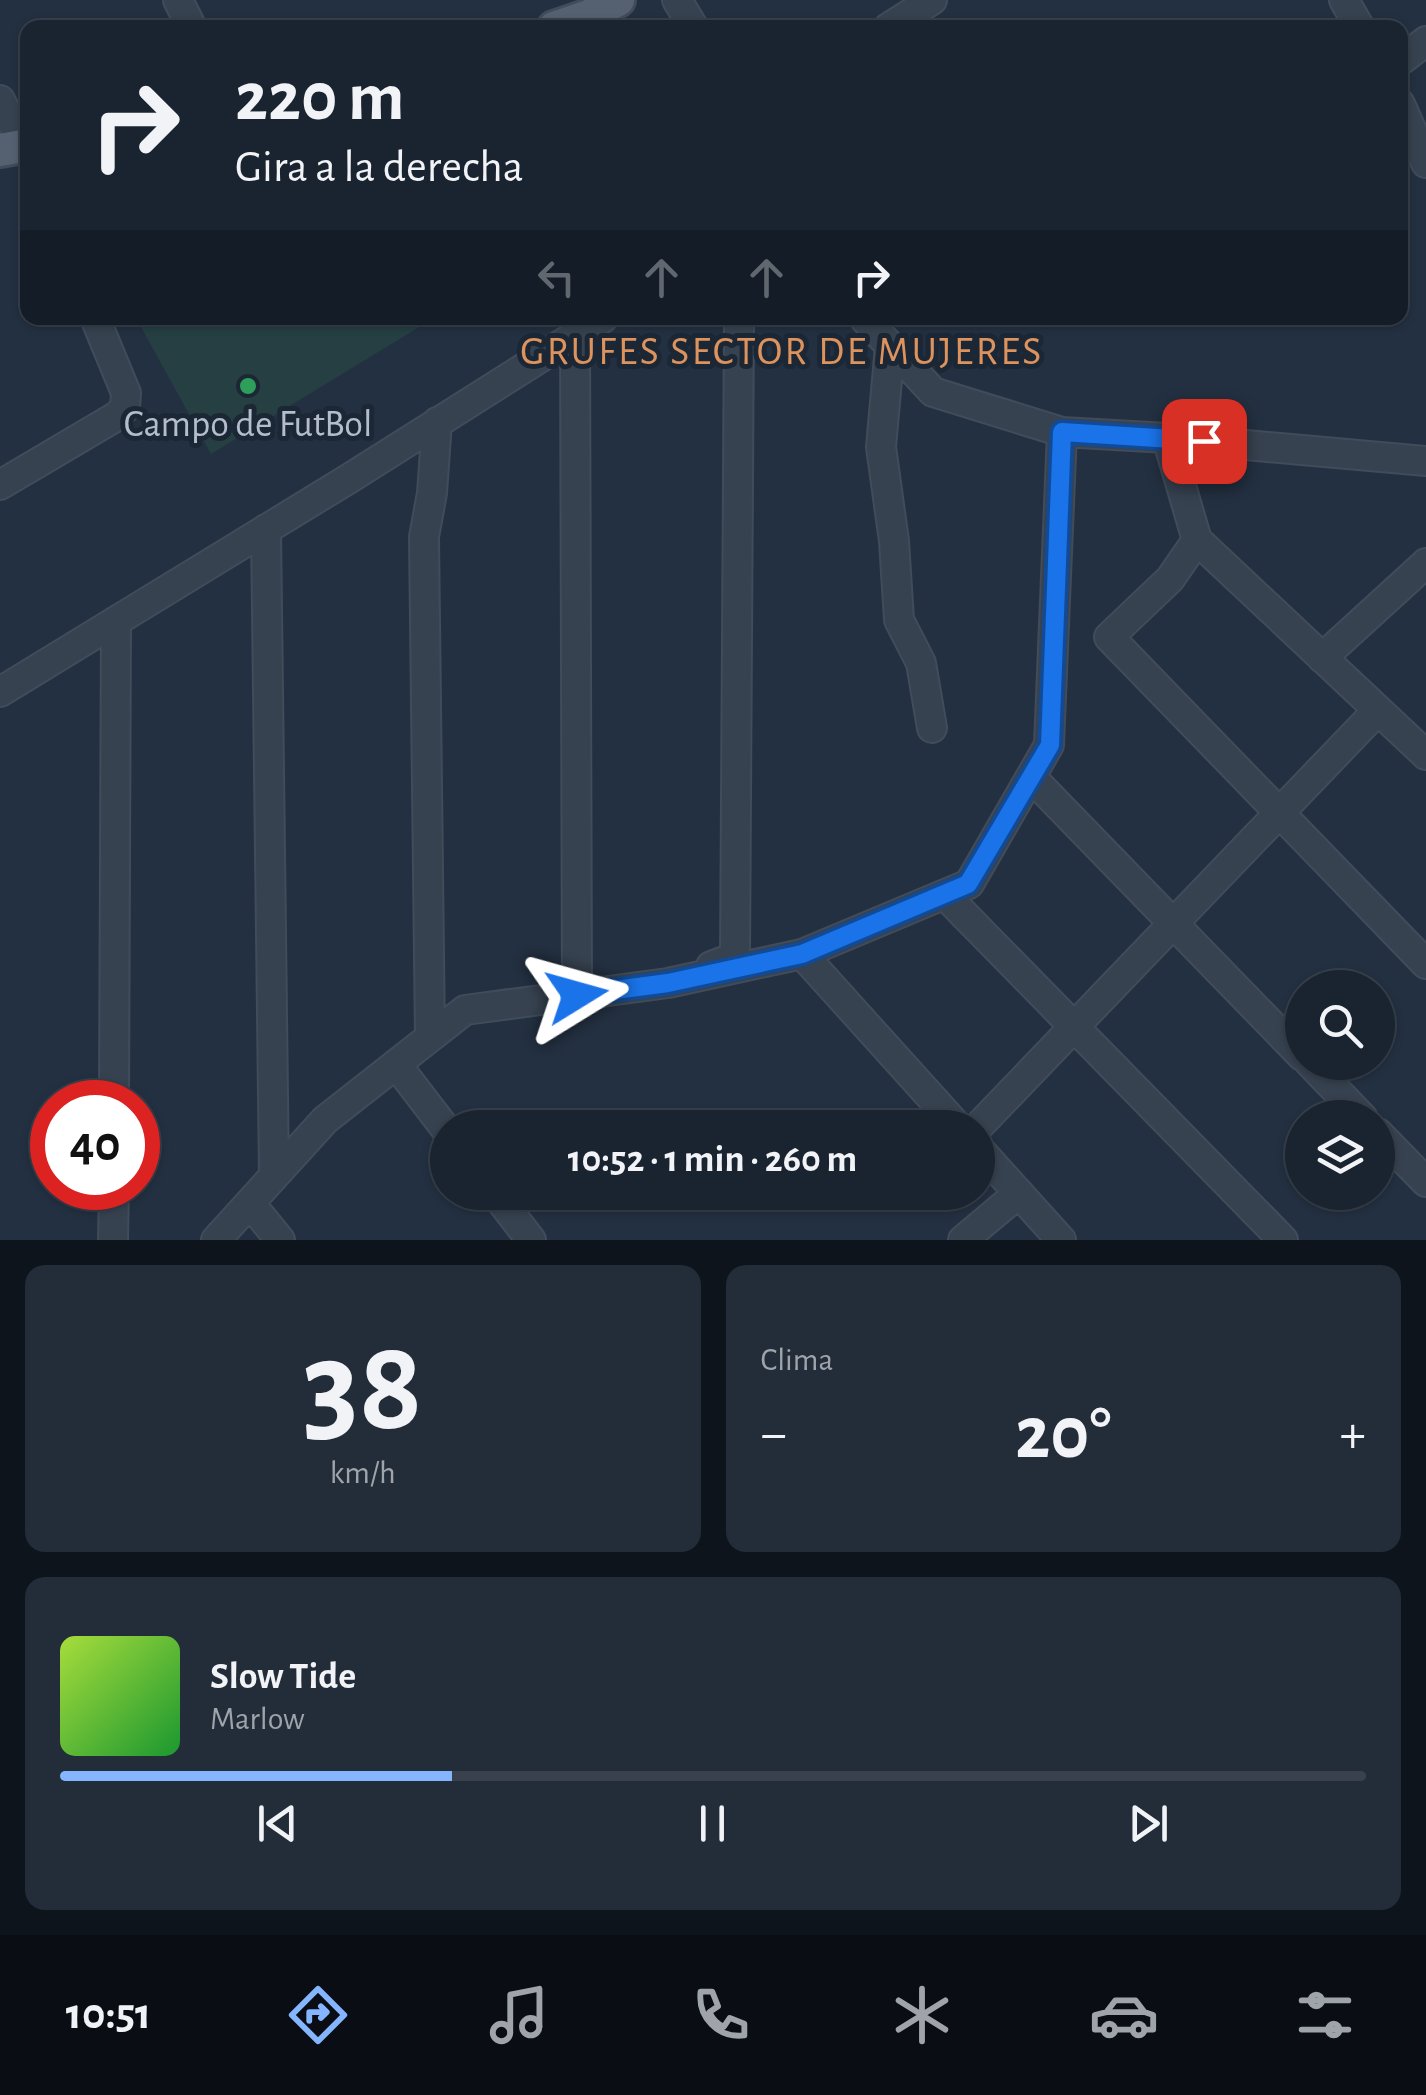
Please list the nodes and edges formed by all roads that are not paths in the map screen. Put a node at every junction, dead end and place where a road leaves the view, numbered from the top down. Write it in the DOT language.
graph roads {
  1 [pos="618,0"];
  2 [pos="932,0"];
  3 [pos="577,20"];
  4 [pos="901,20"];
  5 [pos="0,100"];
  6 [pos="1408,122"];
  7 [pos="20,148"];
  8 [pos="1426,163"];
  9 [pos="98,325"];
  10 [pos="592,325"];
  11 [pos="739,325"];
  12 [pos="870,325"];
  13 [pos="576,335"];
  14 [pos="890,346"];
  15 [pos="437,422"];
  16 [pos="1062,432"];
  17 [pos="1167,438"];
  18 [pos="1426,461"];
  19 [pos="0,485"];
  20 [pos="266,529"];
  21 [pos="1197,540"];
  22 [pos="1426,563"];
  23 [pos="116,621"];
  24 [pos="1322,658"];
  25 [pos="0,692"];
  26 [pos="1378,710"];
  27 [pos="932,728"];
  28 [pos="1426,755"];
  29 [pos="1030,777"];
  30 [pos="1280,813"];
  31 [pos="944,895"];
  32 [pos="1173,924"];
  33 [pos="802,954"];
  34 [pos="1426,964"];
  35 [pos="668,983"];
  36 [pos="577,995"];
  37 [pos="1074,1027"];
  38 [pos="430,1037"];
  39 [pos="1285,1039"];
  40 [pos="396,1064"];
  41 [pos="114,1080"];
  42 [pos="1326,1080"];
  43 [pos="1345,1100"];
  44 [pos="431,1110"];
  45 [pos="943,1110"];
  46 [pos="994,1110"];
  47 [pos="1395,1150"];
  48 [pos="995,1167"];
  49 [pos="274,1176"];
  50 [pos="1426,1182"];
  51 [pos="1019,1194"];
  52 [pos="250,1203"];
  53 [pos="114,1210"];
  54 [pos="508,1210"];
  55 [pos="114,1240"];
  56 [pos="216,1240"];
  57 [pos="280,1240"];
  58 [pos="531,1240"];
  59 [pos="963,1240"];
  60 [pos="1062,1240"];
  61 [pos="1284,1240"];
  1 -- 3 [label="main road"];
  2 -- 4 [label="street"];
  5 -- 7 [label="street"];
  6 -- 8 [label="street"];
  9 -- 19 [label="street"];
  10 -- 13 [label="street"];
  11 -- 35 [label="street"];
  12 -- 14 [label="street"];
  13 -- 15 [label="street"];
  13 -- 36 [label="street"];
  14 -- 16 [label="street"];
  14 -- 27 [label="street"];
  15 -- 20 [label="street"];
  15 -- 38 [label="street"];
  16 -- 17 [label="street"];
  16 -- 29 [label="street"];
  17 -- 18 [label="street"];
  17 -- 21 [label="street"];
  20 -- 23 [label="street"];
  20 -- 49 [label="street"];
  21 -- 24 [label="street"];
  21 -- 30 [label="street"];
  22 -- 24 [label="street"];
  23 -- 25 [label="street"];
  23 -- 41 [label="street"];
  24 -- 26 [label="street"];
  26 -- 28 [label="street"];
  26 -- 30 [label="street"];
  29 -- 31 [label="street"];
  29 -- 32 [label="street"];
  30 -- 32 [label="street"];
  30 -- 34 [label="street"];
  31 -- 33 [label="street"];
  31 -- 37 [label="street"];
  32 -- 37 [label="street"];
  32 -- 39 [label="street"];
  33 -- 35 [label="street"];
  33 -- 45 [label="street"];
  35 -- 36 [label="street"];
  36 -- 38 [label="street"];
  37 -- 46 [label="street"];
  37 -- 61 [label="street"];
  38 -- 40 [label="street"];
  40 -- 44 [label="street"];
  40 -- 49 [label="street"];
  42 -- 43 [label="street"];
  47 -- 50 [label="street"];
  48 -- 51 [label="street"];
  49 -- 52 [label="street"];
  51 -- 59 [label="street"];
  51 -- 60 [label="street"];
  52 -- 56 [label="street"];
  52 -- 57 [label="street"];
  53 -- 55 [label="street"];
  54 -- 58 [label="street"];
}
